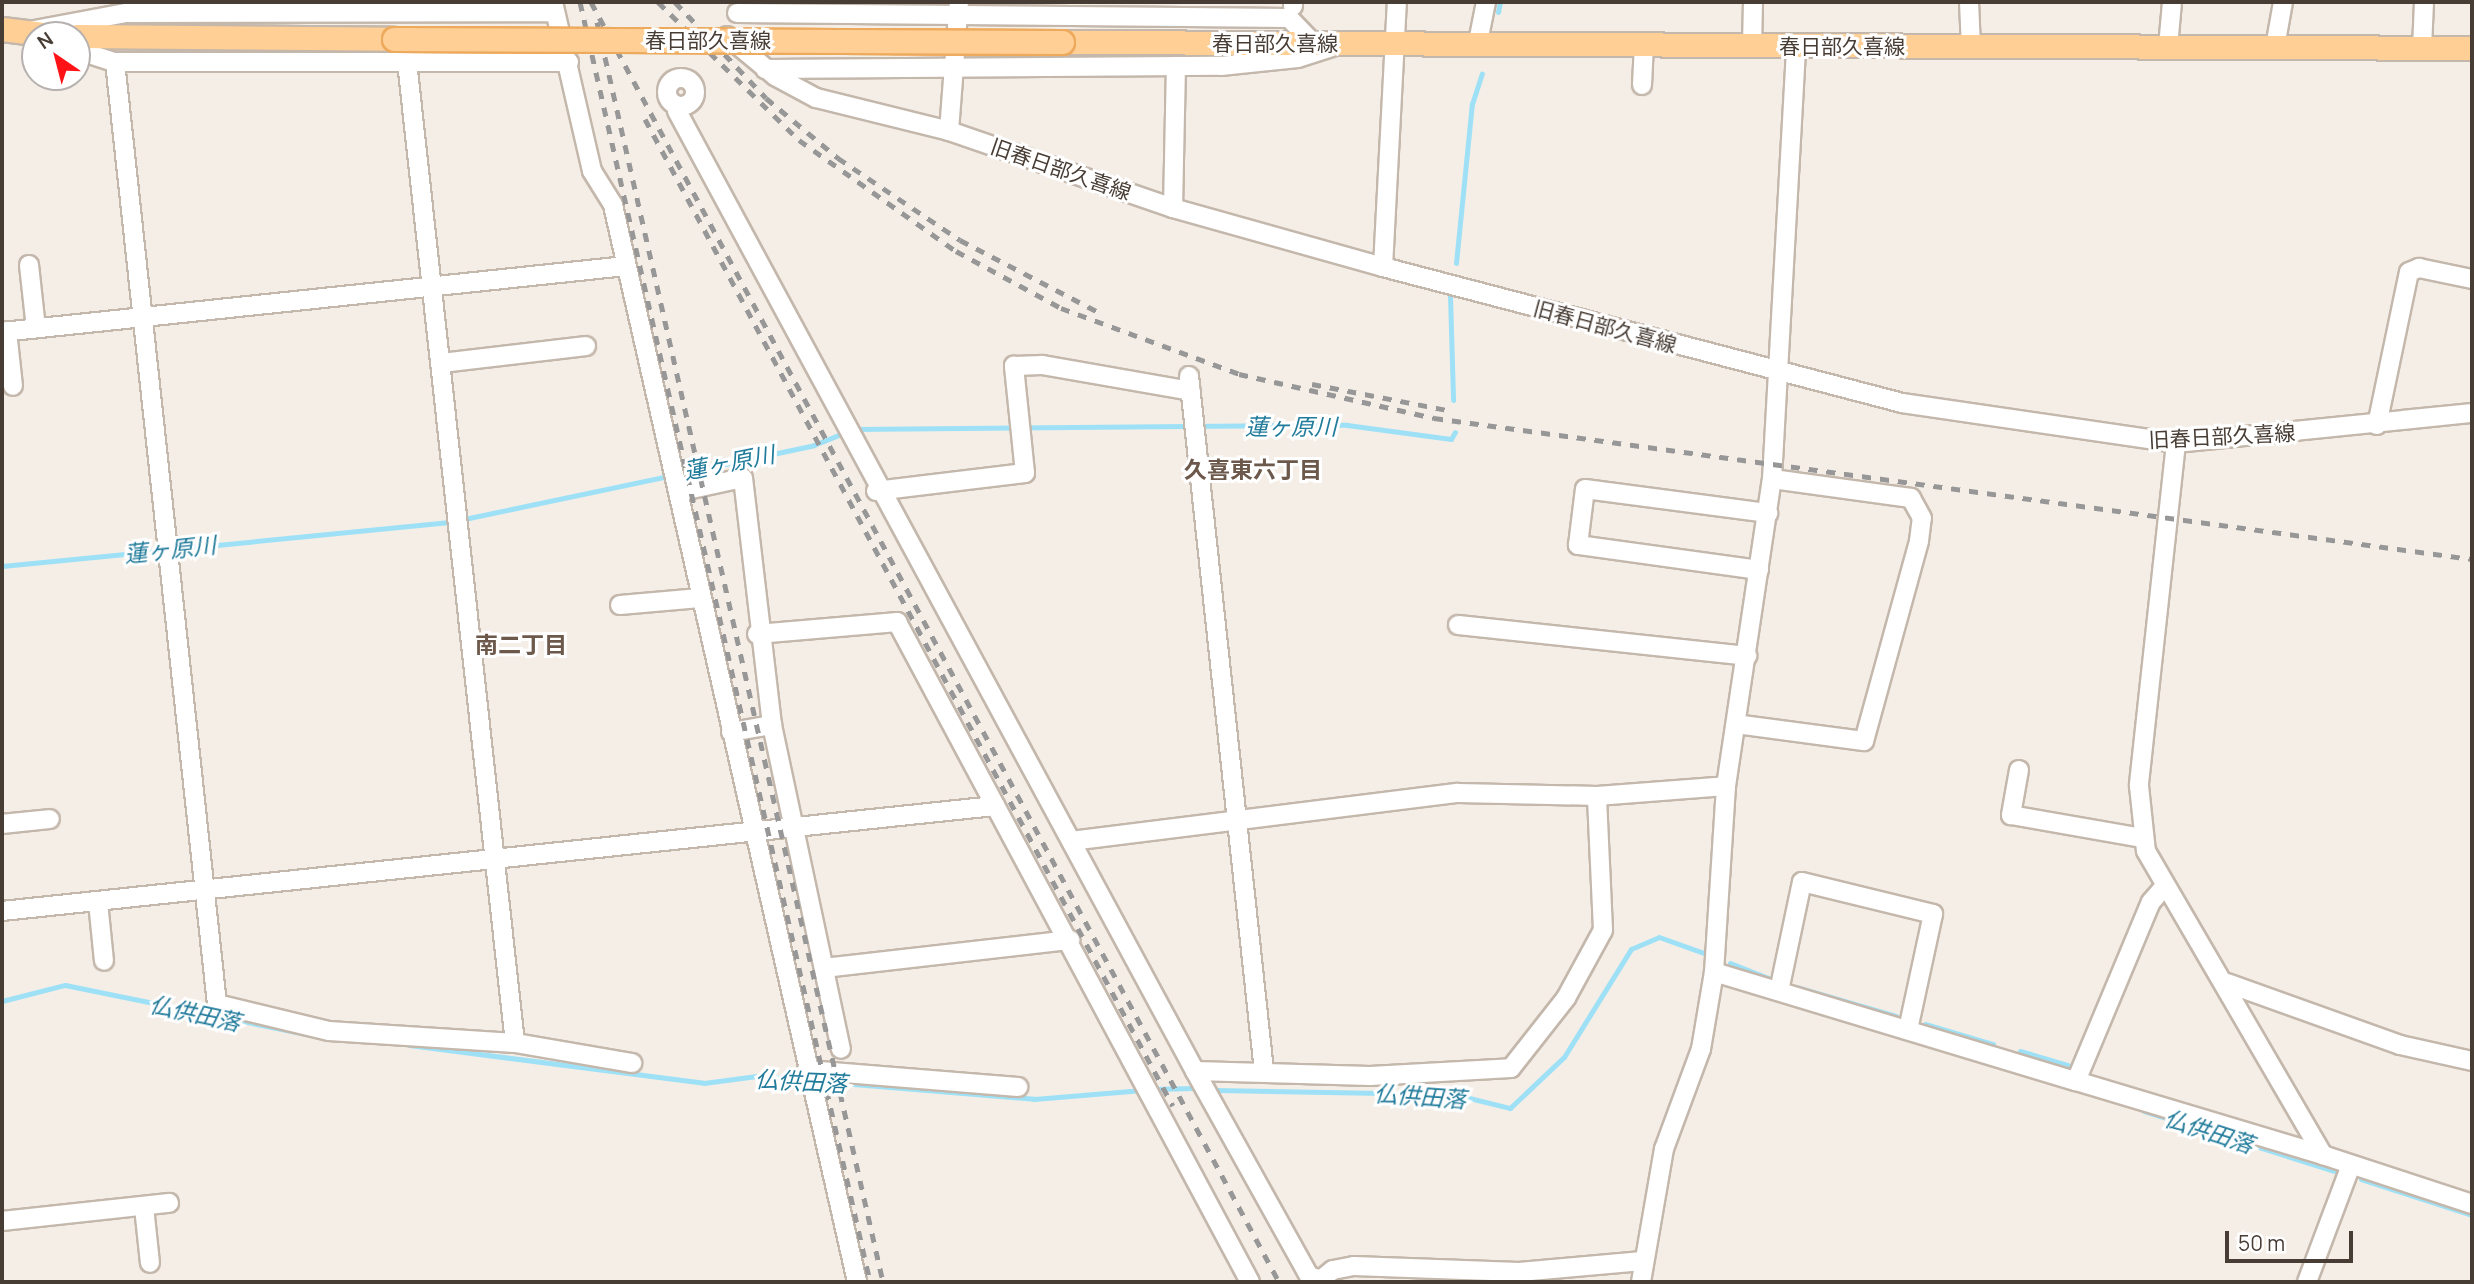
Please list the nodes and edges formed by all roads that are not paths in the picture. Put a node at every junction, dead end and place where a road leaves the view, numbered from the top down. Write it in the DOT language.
graph roads {
  1 [pos="1396,2"];
  2 [pos="1486,2"];
  3 [pos="1753,2"];
  4 [pos="1969,2"];
  5 [pos="2172,2"];
  6 [pos="2283,2"];
  7 [pos="2424,2"];
  8 [pos="255,7"];
  9 [pos="554,7"];
  10 [pos="737,7"];
  11 [pos="112,8"];
  12 [pos="959,9"];
  13 [pos="1079,9"];
  14 [pos="1179,10"];
  15 [pos="12,31"];
  16 [pos="722,32"];
  17 [pos="91,36"];
  18 [pos="1478,42"];
  19 [pos="1313,43"];
  20 [pos="1342,43"];
  21 [pos="1397,43"];
  22 [pos="737,44"];
  23 [pos="1644,44"];
  24 [pos="1752,46"];
  25 [pos="1796,46"];
  26 [pos="1971,47"];
  27 [pos="2168,47"];
  28 [pos="2275,47"];
  29 [pos="2422,48"];
  30 [pos="2472,48"];
  31 [pos="91,54"];
  32 [pos="115,62"];
  33 [pos="407,62"];
  34 [pos="569,62"];
  35 [pos="956,66"];
  36 [pos="1176,66"];
  37 [pos="765,69"];
  38 [pos="1642,85"];
  39 [pos="677,111"];
  40 [pos="949,131"];
  41 [pos="1173,208"];
  42 [pos="29,265"];
  43 [pos="626,266"];
  44 [pos="1383,267"];
  45 [pos="2472,279"];
  46 [pos="433,287"];
  47 [pos="142,316"];
  48 [pos="36,328"];
  49 [pos="4,332"];
  50 [pos="586,346"];
  51 [pos="442,363"];
  52 [pos="1777,372"];
  53 [pos="13,386"];
  54 [pos="2472,413"];
  55 [pos="2377,425"];
  56 [pos="2176,443"];
  57 [pos="1772,479"];
  58 [pos="876,491"];
  59 [pos="678,492"];
  60 [pos="1768,513"];
  61 [pos="1759,570"];
  62 [pos="700,598"];
  63 [pos="620,605"];
  64 [pos="1458,625"];
  65 [pos="757,634"];
  66 [pos="1747,656"];
  67 [pos="1736,724"];
  68 [pos="772,725"];
  69 [pos="731,732"];
  70 [pos="2018,770"];
  71 [pos="1726,786"];
  72 [pos="1597,796"];
  73 [pos="995,806"];
  74 [pos="50,819"];
  75 [pos="1236,820"];
  76 [pos="2,824"];
  77 [pos="794,826"];
  78 [pos="753,830"];
  79 [pos="2143,838"];
  80 [pos="1071,841"];
  81 [pos="495,858"];
  82 [pos="2164,887"];
  83 [pos="206,890"];
  84 [pos="98,902"];
  85 [pos="2,911"];
  86 [pos="1070,940"];
  87 [pos="104,961"];
  88 [pos="824,968"];
  89 [pos="1714,972"];
  90 [pos="2227,984"];
  91 [pos="1779,991"];
  92 [pos="1908,1030"];
  93 [pos="514,1043"];
  94 [pos="841,1049"];
  95 [pos="2472,1061"];
  96 [pos="632,1063"];
  97 [pos="1195,1071"];
  98 [pos="1264,1071"];
  99 [pos="809,1078"];
  100 [pos="2076,1081"];
  101 [pos="1018,1087"];
  102 [pos="2323,1155"];
  103 [pos="2351,1165"];
  104 [pos="169,1203"];
  105 [pos="2472,1204"];
  106 [pos="144,1207"];
  107 [pos="2,1221"];
  108 [pos="1643,1261"];
  109 [pos="150,1263"];
  110 [pos="1318,1281"];
  111 [pos="858,1282"];
  112 [pos="1250,1282"];
  113 [pos="1641,1282"];
  114 [pos="2306,1282"];
  1 -- 21 [label="street"];
  2 -- 18 [label="street"];
  3 -- 24 [label="street"];
  4 -- 26 [label="street"];
  5 -- 27 [label="street"];
  6 -- 28 [label="street"];
  7 -- 29 [label="street"];
  8 -- 9 [label="street"];
  8 -- 11 [label="street"];
  9 -- 34 [label="street"];
  10 -- 12 [label="street"];
  10 -- 22 [label="street"];
  11 -- 15 [label="street"];
  12 -- 13 [label="street"];
  12 -- 35 [label="street"];
  13 -- 14 [label="street"];
  14 -- 19 [label="street"];
  16 -- 22 [label="street, 旧春日部久喜線"];
  17 -- 19 [label="main road, 春日部久喜線, bridge"];
  18 -- 21 [label="main road, 春日部久喜線"];
  18 -- 23 [label="main road, 春日部久喜線"];
  19 -- 20 [label="main road, 春日部久喜線"];
  20 -- 21 [label="main road, 春日部久喜線"];
  20 -- 36 [label="street"];
  21 -- 44 [label="street"];
  22 -- 37 [label="street, 旧春日部久喜線"];
  23 -- 24 [label="main road, 春日部久喜線"];
  23 -- 38 [label="street"];
  24 -- 25 [label="main road, 春日部久喜線"];
  25 -- 26 [label="main road, 春日部久喜線"];
  25 -- 52 [label="street"];
  26 -- 27 [label="main road, 春日部久喜線"];
  27 -- 28 [label="main road, 春日部久喜線"];
  28 -- 29 [label="main road, 春日部久喜線"];
  29 -- 30 [label="main road, 春日部久喜線"];
  31 -- 32 [label="street"];
  32 -- 33 [label="street"];
  32 -- 47 [label="street"];
  33 -- 34 [label="street"];
  33 -- 46 [label="street"];
  34 -- 43 [label="street"];
  35 -- 36 [label="street"];
  35 -- 37 [label="street"];
  35 -- 40 [label="street"];
  36 -- 41 [label="street"];
  37 -- 40 [label="street, 旧春日部久喜線"];
  39 -- 58 [label="street"];
  40 -- 41 [label="street, 旧春日部久喜線"];
  41 -- 44 [label="street, 旧春日部久喜線"];
  42 -- 48 [label="street"];
  43 -- 46 [label="street"];
  43 -- 59 [label="street"];
  44 -- 52 [label="street, 旧春日部久喜線"];
  45 -- 55 [label="street"];
  46 -- 47 [label="street"];
  46 -- 51 [label="street"];
  47 -- 48 [label="street"];
  47 -- 83 [label="street"];
  48 -- 49 [label="street"];
  49 -- 53 [label="street"];
  50 -- 51 [label="street"];
  51 -- 81 [label="street"];
  52 -- 56 [label="street, 旧春日部久喜線"];
  52 -- 57 [label="street"];
  54 -- 55 [label="street, 旧春日部久喜線"];
  55 -- 56 [label="street, 旧春日部久喜線"];
  56 -- 79 [label="street"];
  57 -- 60 [label="street"];
  57 -- 67 [label="street"];
  58 -- 75 [label="street"];
  58 -- 80 [label="street"];
  59 -- 62 [label="street"];
  59 -- 65 [label="street"];
  60 -- 61 [label="street"];
  60 -- 61 [label="street"];
  61 -- 66 [label="street"];
  62 -- 63 [label="street"];
  62 -- 69 [label="street"];
  64 -- 66 [label="street"];
  65 -- 68 [label="street"];
  65 -- 73 [label="street"];
  66 -- 67 [label="street"];
  67 -- 71 [label="street"];
  68 -- 69 [label="street"];
  68 -- 77 [label="street"];
  69 -- 78 [label="street"];
  70 -- 79 [label="street"];
  71 -- 72 [label="street"];
  71 -- 89 [label="street"];
  72 -- 75 [label="street"];
  72 -- 98 [label="street"];
  73 -- 77 [label="street"];
  73 -- 86 [label="street"];
  74 -- 76 [label="street"];
  75 -- 80 [label="street"];
  75 -- 98 [label="street"];
  77 -- 78 [label="street"];
  77 -- 88 [label="street"];
  78 -- 81 [label="street"];
  78 -- 99 [label="street"];
  79 -- 82 [label="street"];
  80 -- 97 [label="street"];
  81 -- 83 [label="street"];
  81 -- 93 [label="street"];
  82 -- 90 [label="street"];
  82 -- 100 [label="street"];
  83 -- 84 [label="street"];
  83 -- 93 [label="street"];
  84 -- 85 [label="street"];
  84 -- 87 [label="street"];
  86 -- 88 [label="street"];
  86 -- 112 [label="street"];
  88 -- 94 [label="street"];
  89 -- 91 [label="street"];
  89 -- 108 [label="street"];
  90 -- 95 [label="street"];
  90 -- 102 [label="street"];
  91 -- 92 [label="street"];
  91 -- 92 [label="street"];
  92 -- 100 [label="street"];
  93 -- 96 [label="street"];
  97 -- 98 [label="street"];
  97 -- 110 [label="street"];
  99 -- 101 [label="street"];
  99 -- 111 [label="street"];
  100 -- 102 [label="street"];
  102 -- 103 [label="street"];
  103 -- 105 [label="street"];
  103 -- 114 [label="street"];
  104 -- 106 [label="street"];
  106 -- 107 [label="street"];
  106 -- 109 [label="street"];
  108 -- 110 [label="street"];
  108 -- 113 [label="street"];
}
